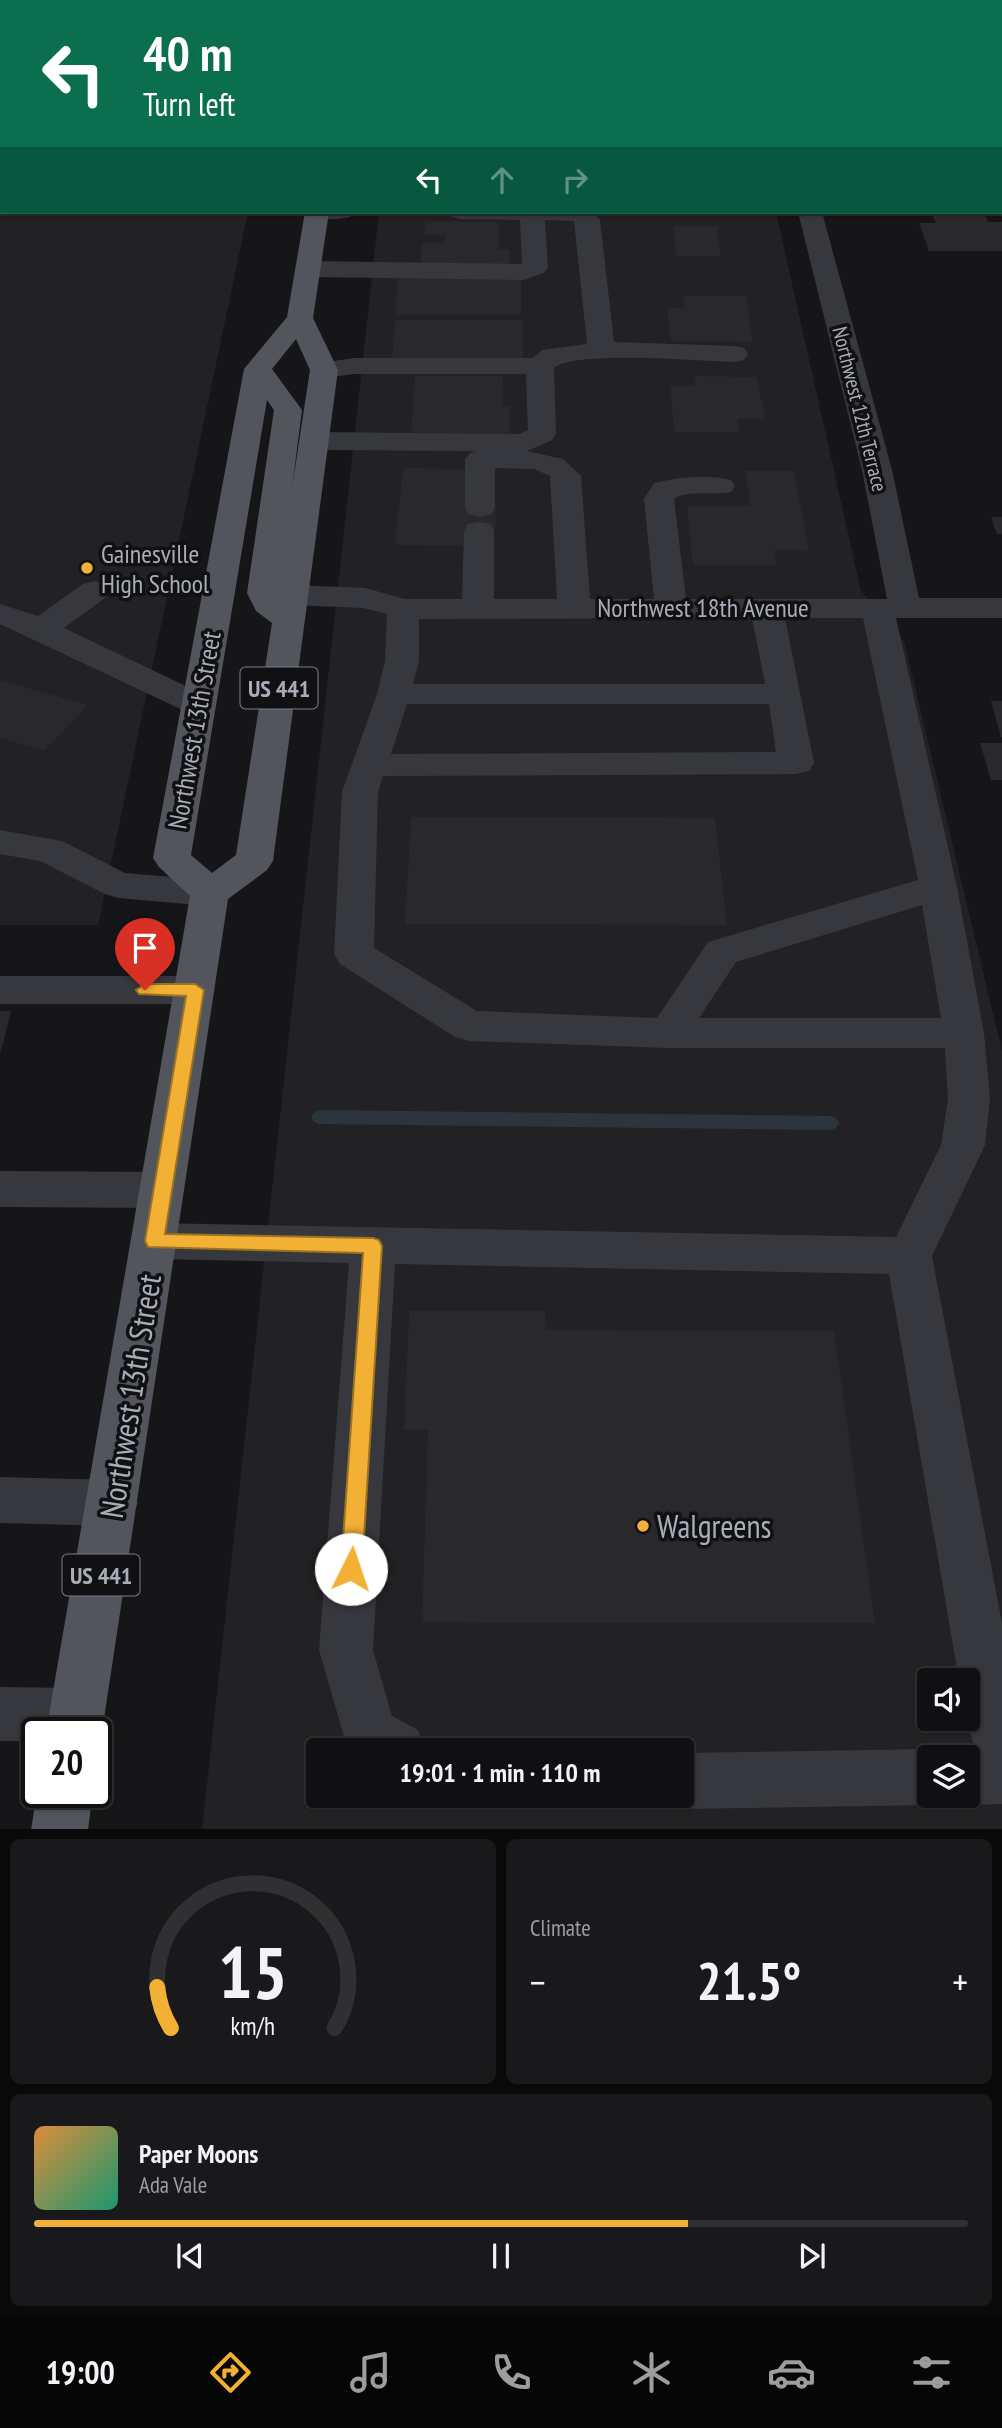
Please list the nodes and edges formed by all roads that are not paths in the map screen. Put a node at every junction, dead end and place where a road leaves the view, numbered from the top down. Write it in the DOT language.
graph roads {
  1 [pos="317,214"];
  2 [pos="532,214"];
  3 [pos="565,214"];
  4 [pos="811,214"];
  5 [pos="308,269"];
  6 [pos="300,318"];
  7 [pos="601,350"];
  8 [pos="734,354"];
  9 [pos="540,366"];
  10 [pos="258,369"];
  11 [pos="324,370"];
  12 [pos="313,451"];
  13 [pos="480,459"];
  14 [pos="720,486"];
  15 [pos="93,591"];
  16 [pos="766,607"];
  17 [pos="891,607"];
  18 [pos="291,608"];
  19 [pos="403,608"];
  20 [pos="478,608"];
  21 [pos="574,608"];
  22 [pos="671,608"];
  23 [pos="1002,608"];
  24 [pos="0,614"];
  25 [pos="41,629"];
  26 [pos="394,694"];
  27 [pos="784,694"];
  28 [pos="199,705"];
  29 [pos="364,778"];
  30 [pos="0,842"];
  31 [pos="938,887"];
  32 [pos="210,893"];
  33 [pos="0,990"];
  34 [pos="195,990"];
  35 [pos="668,1033"];
  36 [pos="964,1033"];
  37 [pos="0,1189"];
  38 [pos="162,1190"];
  39 [pos="155,1241"];
  40 [pos="373,1246"];
  41 [pos="909,1256"];
  42 [pos="0,1500"];
  43 [pos="113,1503"];
  44 [pos="0,1714"];
  45 [pos="23,1717"];
  46 [pos="77,1717"];
  47 [pos="376,1738"];
  48 [pos="1002,1740"];
  49 [pos="1002,1776"];
  50 [pos="917,1777"];
  51 [pos="980,1777"];
  52 [pos="694,1781"];
  53 [pos="62,1808"];
  54 [pos="59,1829"];
  1 -- 5 [label="main road"];
  2 -- 5 [label="street"];
  3 -- 7 [label="street"];
  4 -- 17 [label="street, Northwest 12th Terrace"];
  5 -- 6 [label="main road"];
  6 -- 10 [label="main road, Northwest 13th Street / US 441"];
  6 -- 11 [label="main road"];
  7 -- 8 [label="street"];
  7 -- 9 [label="street"];
  9 -- 11 [label="street"];
  9 -- 12 [label="street"];
  10 -- 18 [label="main road"];
  10 -- 28 [label="main road, Northwest 13th Street / US 441"];
  11 -- 12 [label="main road, US 441"];
  12 -- 13 [label="street"];
  12 -- 18 [label="main road, US 441"];
  13 -- 20 [label="street"];
  13 -- 21 [label="street"];
  14 -- 22 [label="street"];
  15 -- 25 [label="street"];
  16 -- 17 [label="street, Northwest 18th Avenue"];
  16 -- 22 [label="street, Northwest 18th Avenue"];
  16 -- 27 [label="street"];
  17 -- 23 [label="street, Northwest 18th Avenue"];
  17 -- 31 [label="street, Northwest 12th Terrace"];
  18 -- 19 [label="street, Northwest 18th Avenue"];
  18 -- 32 [label="main road, US 441"];
  19 -- 20 [label="street, Northwest 18th Avenue"];
  19 -- 26 [label="street"];
  20 -- 21 [label="street, Northwest 18th Avenue"];
  21 -- 22 [label="street, Northwest 18th Avenue"];
  24 -- 25 [label="street"];
  25 -- 28 [label="street"];
  26 -- 27 [label="street"];
  26 -- 29 [label="street"];
  27 -- 29 [label="street"];
  28 -- 32 [label="main road, Northwest 13th Street / US 441"];
  29 -- 35 [label="street"];
  30 -- 32 [label="street"];
  31 -- 35 [label="street"];
  31 -- 36 [label="street, Northwest 12th Terrace"];
  32 -- 34 [label="main road, Northwest 13th Street / US 441"];
  33 -- 34 [label="street"];
  34 -- 38 [label="main road, Northwest 13th Street / US 441"];
  35 -- 36 [label="street"];
  36 -- 41 [label="street, Northwest 12th Terrace"];
  37 -- 38 [label="street"];
  38 -- 39 [label="main road, Northwest 13th Street / US 441"];
  39 -- 40 [label="street"];
  39 -- 43 [label="main road, Northwest 13th Street / US 441"];
  40 -- 41 [label="street"];
  40 -- 47 [label="street"];
  41 -- 48 [label="street"];
  42 -- 43 [label="street"];
  43 -- 46 [label="main road, Northwest 13th Street / US 441"];
  44 -- 45 [label="street"];
  49 -- 51 [label="street"];
  50 -- 52 [label="street"];
  53 -- 54 [label="main road"];
}
